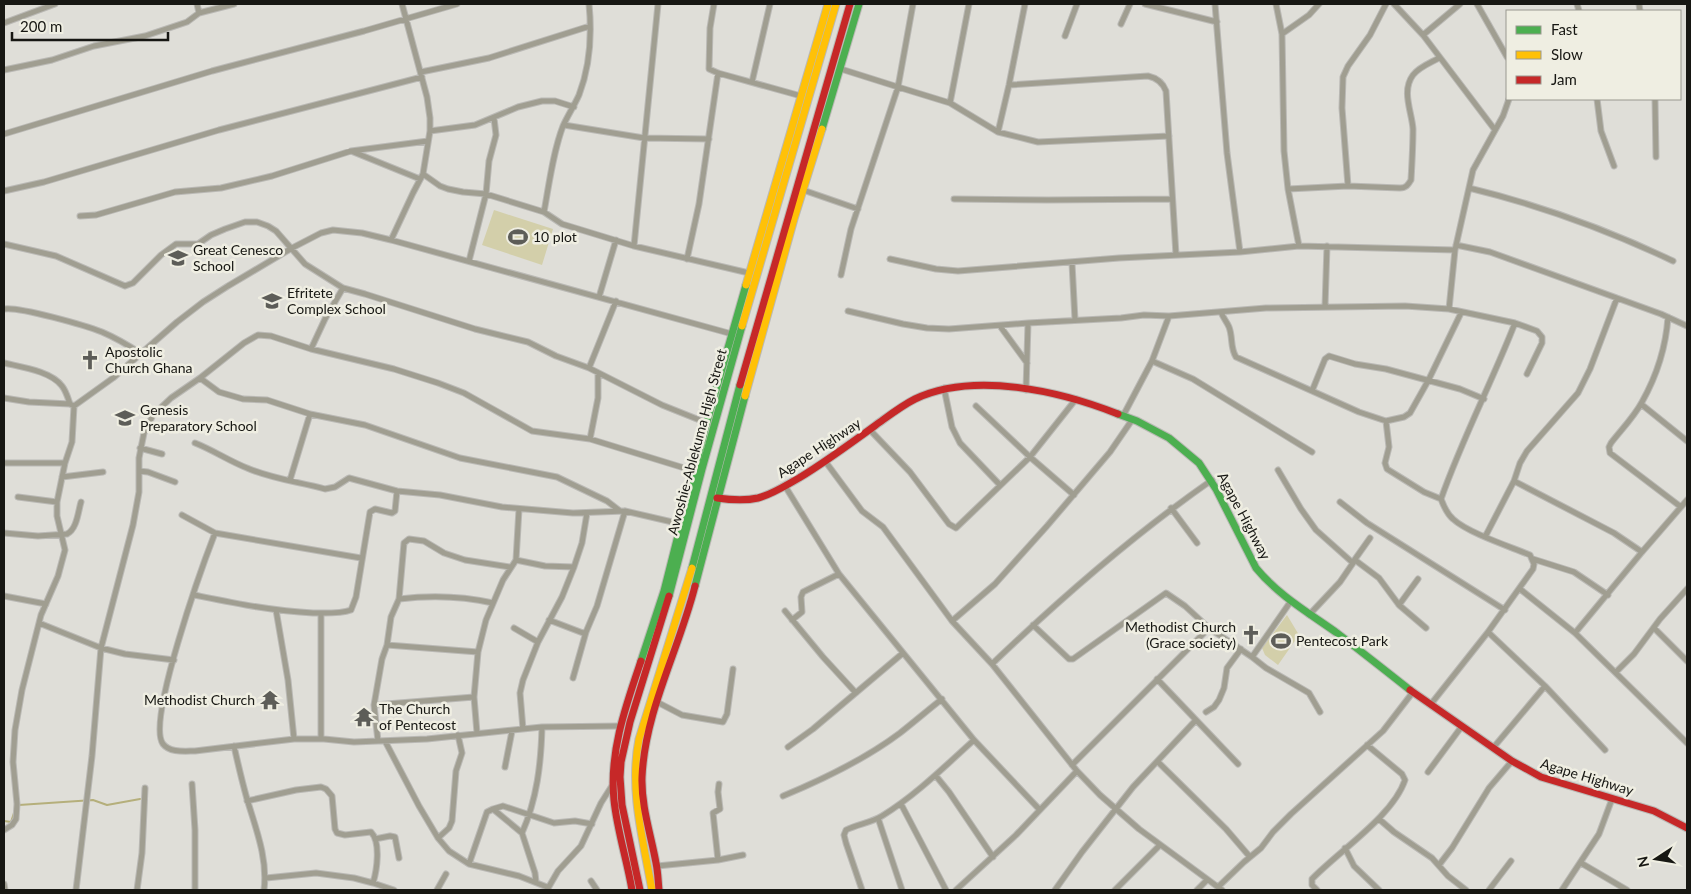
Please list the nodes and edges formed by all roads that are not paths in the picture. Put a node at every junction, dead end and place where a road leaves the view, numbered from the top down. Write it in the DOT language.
graph roads {
  1 [pos="55,4"];
  2 [pos="197,4"];
  3 [pos="234,4"];
  4 [pos="402,4"];
  5 [pos="457,4"];
  6 [pos="589,4"];
  7 [pos="658,4"];
  8 [pos="714,4"];
  9 [pos="770,4"];
  10 [pos="828,4"];
  11 [pos="836,4"];
  12 [pos="850,4"];
  13 [pos="859,4"];
  14 [pos="913,4"];
  15 [pos="969,4"];
  16 [pos="1024,4"];
  17 [pos="1077,4"];
  18 [pos="1130,4"];
  19 [pos="1145,4"];
  20 [pos="1215,4"];
  21 [pos="1276,4"];
  22 [pos="1319,4"];
  23 [pos="1386,4"];
  24 [pos="1394,4"];
  25 [pos="1460,4"];
  26 [pos="1477,4"];
  27 [pos="199,13"];
  28 [pos="406,19"];
  29 [pos="1217,22"];
  30 [pos="4,23"];
  31 [pos="1121,24"];
  32 [pos="590,26"];
  33 [pos="1282,34"];
  34 [pos="1423,35"];
  35 [pos="1065,36"];
  36 [pos="1506,55"];
  37 [pos="1439,58"];
  38 [pos="841,69"];
  39 [pos="4,70"];
  40 [pos="718,73"];
  41 [pos="422,75"];
  42 [pos="752,82"];
  43 [pos="1009,85"];
  44 [pos="898,87"];
  45 [pos="801,96"];
  46 [pos="1509,100"];
  47 [pos="1597,100"];
  48 [pos="1655,100"];
  49 [pos="950,103"];
  50 [pos="574,107"];
  51 [pos="494,118"];
  52 [pos="564,126"];
  53 [pos="1495,130"];
  54 [pos="430,131"];
  55 [pos="998,132"];
  56 [pos="4,134"];
  57 [pos="1169,136"];
  58 [pos="644,138"];
  59 [pos="709,139"];
  60 [pos="428,141"];
  61 [pos="794,143"];
  62 [pos="807,150"];
  63 [pos="351,151"];
  64 [pos="1656,157"];
  65 [pos="1614,166"];
  66 [pos="422,176"];
  67 [pos="1348,186"];
  68 [pos="1469,188"];
  69 [pos="1288,189"];
  70 [pos="803,190"];
  71 [pos="4,191"];
  72 [pos="486,194"];
  73 [pos="954,199"];
  74 [pos="1172,199"];
  75 [pos="858,209"];
  76 [pos="544,212"];
  77 [pos="80,216"];
  78 [pos="391,240"];
  79 [pos="616,240"];
  80 [pos="4,244"];
  81 [pos="634,246"];
  82 [pos="1299,246"];
  83 [pos="1327,246"];
  84 [pos="1455,247"];
  85 [pos="292,248"];
  86 [pos="1240,252"];
  87 [pos="1176,255"];
  88 [pos="687,259"];
  89 [pos="890,259"];
  90 [pos="469,260"];
  91 [pos="1673,261"];
  92 [pos="1072,263"];
  93 [pos="749,273"];
  94 [pos="841,275"];
  95 [pos="344,288"];
  96 [pos="599,297"];
  97 [pos="1617,298"];
  98 [pos="616,301"];
  99 [pos="1325,307"];
  100 [pos="4,309"];
  101 [pos="1449,310"];
  102 [pos="848,311"];
  103 [pos="1221,312"];
  104 [pos="1461,313"];
  105 [pos="1169,316"];
  106 [pos="1668,318"];
  107 [pos="1074,320"];
  108 [pos="1028,323"];
  109 [pos="1515,323"];
  110 [pos="1000,326"];
  111 [pos="1687,326"];
  112 [pos="732,334"];
  113 [pos="311,349"];
  114 [pos="140,353"];
  115 [pos="1152,361"];
  116 [pos="4,363"];
  117 [pos="1027,363"];
  118 [pos="589,368"];
  119 [pos="598,374"];
  120 [pos="1527,374"];
  121 [pos="200,378"];
  122 [pos="1428,381"];
  123 [pos="944,388"];
  124 [pos="1026,390"];
  125 [pos="1312,391"];
  126 [pos="4,398"];
  127 [pos="1076,399"];
  128 [pos="1484,399"];
  129 [pos="1641,404"];
  130 [pos="72,405"];
  131 [pos="976,406"];
  132 [pos="310,414"];
  133 [pos="1123,416"];
  134 [pos="1132,420"];
  135 [pos="1386,421"];
  136 [pos="707,422"];
  137 [pos="732,430"];
  138 [pos="870,430"];
  139 [pos="590,439"];
  140 [pos="1687,441"];
  141 [pos="195,443"];
  142 [pos="140,448"];
  143 [pos="1312,452"];
  144 [pos="162,454"];
  145 [pos="1030,457"];
  146 [pos="825,461"];
  147 [pos="4,463"];
  148 [pos="65,463"];
  149 [pos="1278,470"];
  150 [pos="139,471"];
  151 [pos="694,471"];
  152 [pos="103,472"];
  153 [pos="62,477"];
  154 [pos="290,480"];
  155 [pos="1212,480"];
  156 [pos="1514,481"];
  157 [pos="174,482"];
  158 [pos="1000,485"];
  159 [pos="785,486"];
  160 [pos="397,491"];
  161 [pos="1074,495"];
  162 [pos="18,497"];
  163 [pos="717,498"];
  164 [pos="1441,500"];
  165 [pos="1687,500"];
  166 [pos="58,502"];
  167 [pos="81,502"];
  168 [pos="1340,502"];
  169 [pos="1681,507"];
  170 [pos="1171,508"];
  171 [pos="518,509"];
  172 [pos="622,511"];
  173 [pos="587,513"];
  174 [pos="182,515"];
  175 [pos="681,524"];
  176 [pos="4,533"];
  177 [pos="215,533"];
  178 [pos="60,534"];
  179 [pos="1485,537"];
  180 [pos="1370,538"];
  181 [pos="1197,543"];
  182 [pos="1642,552"];
  183 [pos="362,558"];
  184 [pos="1533,559"];
  185 [pos="516,560"];
  186 [pos="1354,561"];
  187 [pos="574,567"];
  188 [pos="510,568"];
  189 [pos="839,574"];
  190 [pos="1418,579"];
  191 [pos="690,589"];
  192 [pos="1520,589"];
  193 [pos="1687,589"];
  194 [pos="194,594"];
  195 [pos="1608,595"];
  196 [pos="4,596"];
  197 [pos="399,599"];
  198 [pos="1291,601"];
  199 [pos="493,603"];
  200 [pos="46,604"];
  201 [pos="1399,604"];
  202 [pos="276,610"];
  203 [pos="1505,610"];
  204 [pos="785,611"];
  205 [pos="321,613"];
  206 [pos="1308,615"];
  207 [pos="550,620"];
  208 [pos="792,620"];
  209 [pos="952,621"];
  210 [pos="39,623"];
  211 [pos="1033,625"];
  212 [pos="514,628"];
  213 [pos="1209,628"];
  214 [pos="1426,628"];
  215 [pos="1654,628"];
  216 [pos="586,632"];
  217 [pos="1488,632"];
  218 [pos="1575,633"];
  219 [pos="538,642"];
  220 [pos="387,645"];
  221 [pos="101,648"];
  222 [pos="1241,649"];
  223 [pos="478,652"];
  224 [pos="903,653"];
  225 [pos="1252,657"];
  226 [pos="174,660"];
  227 [pos="1687,661"];
  228 [pos="992,664"];
  229 [pos="733,668"];
  230 [pos="1616,672"];
  231 [pos="572,678"];
  232 [pos="1157,679"];
  233 [pos="1544,686"];
  234 [pos="1413,692"];
  235 [pos="856,693"];
  236 [pos="474,696"];
  237 [pos="942,699"];
  238 [pos="658,702"];
  239 [pos="1431,704"];
  240 [pos="374,705"];
  241 [pos="628,712"];
  242 [pos="1206,712"];
  243 [pos="1320,712"];
  244 [pos="1196,720"];
  245 [pos="620,726"];
  246 [pos="1462,726"];
  247 [pos="542,728"];
  248 [pos="523,729"];
  249 [pos="512,731"];
  250 [pos="477,733"];
  251 [pos="458,735"];
  252 [pos="294,739"];
  253 [pos="321,739"];
  254 [pos="974,740"];
  255 [pos="385,741"];
  256 [pos="378,742"];
  257 [pos="1687,743"];
  258 [pos="1367,745"];
  259 [pos="234,746"];
  260 [pos="788,747"];
  261 [pos="1493,748"];
  262 [pos="1606,750"];
  263 [pos="1158,762"];
  264 [pos="1512,762"];
  265 [pos="1238,764"];
  266 [pos="1072,765"];
  267 [pos="505,767"];
  268 [pos="1078,771"];
  269 [pos="1428,772"];
  270 [pos="936,776"];
  271 [pos="192,784"];
  272 [pos="613,784"];
  273 [pos="719,784"];
  274 [pos="145,788"];
  275 [pos="783,796"];
  276 [pos="1612,799"];
  277 [pos="248,801"];
  278 [pos="901,804"];
  279 [pos="493,809"];
  280 [pos="1117,809"];
  281 [pos="1040,810"];
  282 [pos="530,815"];
  283 [pos="878,818"];
  284 [pos="1379,819"];
  285 [pos="644,823"];
  286 [pos="592,824"];
  287 [pos="1687,828"];
  288 [pos="4,830"];
  289 [pos="522,834"];
  290 [pos="438,838"];
  291 [pos="375,839"];
  292 [pos="1160,845"];
  293 [pos="1345,848"];
  294 [pos="744,855"];
  295 [pos="993,857"];
  296 [pos="399,858"];
  297 [pos="1250,858"];
  298 [pos="718,860"];
  299 [pos="1511,861"];
  300 [pos="1581,863"];
  301 [pos="469,864"];
  302 [pos="1439,865"];
  303 [pos="657,866"];
  304 [pos="446,874"];
  305 [pos="266,878"];
  306 [pos="591,880"];
  307 [pos="1207,880"];
  308 [pos="536,882"];
  309 [pos="372,883"];
  310 [pos="4,884"];
  311 [pos="547,889"];
  312 [pos="1220,889"];
  313 [pos="5,890"];
  314 [pos="76,890"];
  315 [pos="137,890"];
  316 [pos="194,890"];
  317 [pos="264,890"];
  318 [pos="394,890"];
  319 [pos="437,890"];
  320 [pos="597,890"];
  321 [pos="632,890"];
  322 [pos="640,890"];
  323 [pos="652,890"];
  324 [pos="659,890"];
  325 [pos="862,890"];
  326 [pos="902,890"];
  327 [pos="946,890"];
  328 [pos="956,890"];
  329 [pos="1055,890"];
  330 [pos="1115,890"];
  331 [pos="1197,890"];
  332 [pos="1317,890"];
  333 [pos="1379,890"];
  334 [pos="1466,890"];
  335 [pos="1489,890"];
  336 [pos="1562,890"];
  337 [pos="1626,890"];
  1 -- 30 [label="street"];
  2 -- 27 [label="street"];
  3 -- 27 [label="street"];
  4 -- 28 [label="street"];
  5 -- 28 [label="street"];
  6 -- 32 [label="street"];
  7 -- 58 [label="street"];
  8 -- 40 [label="street"];
  9 -- 42 [label="street"];
  10 -- 45 [label="street, Awoshie-Ablekuma High Street"];
  11 -- 61 [label="street, Awoshie-Ablekuma High Street"];
  12 -- 62 [label="street, Awoshie-Ablekuma High Street"];
  13 -- 38 [label="street, Awoshie-Ablekuma High Street"];
  14 -- 44 [label="street"];
  15 -- 49 [label="street"];
  16 -- 43 [label="street"];
  17 -- 35 [label="street"];
  18 -- 31 [label="street"];
  19 -- 29 [label="street"];
  20 -- 29 [label="street"];
  21 -- 33 [label="street"];
  22 -- 33 [label="street"];
  23 -- 67 [label="street"];
  24 -- 34 [label="street"];
  25 -- 34 [label="street"];
  26 -- 36 [label="street"];
  27 -- 39 [label="street"];
  28 -- 41 [label="street"];
  28 -- 56 [label="street"];
  29 -- 86 [label="street"];
  32 -- 41 [label="street"];
  32 -- 50 [label="street"];
  33 -- 69 [label="street"];
  34 -- 37 [label="street"];
  37 -- 53 [label="street"];
  37 -- 67 [label="street"];
  38 -- 44 [label="street"];
  38 -- 70 [label="street, Awoshie-Ablekuma High Street"];
  40 -- 42 [label="street"];
  40 -- 59 [label="street"];
  41 -- 54 [label="street"];
  41 -- 71 [label="street"];
  42 -- 45 [label="street"];
  43 -- 55 [label="street"];
  43 -- 57 [label="street"];
  44 -- 49 [label="street"];
  44 -- 75 [label="street"];
  45 -- 93 [label="street, Awoshie-Ablekuma High Street"];
  46 -- 53 [label="street"];
  47 -- 65 [label="street"];
  48 -- 64 [label="street"];
  49 -- 55 [label="street"];
  50 -- 51 [label="street"];
  50 -- 52 [label="street"];
  51 -- 54 [label="street"];
  51 -- 72 [label="street"];
  52 -- 58 [label="street"];
  52 -- 76 [label="street"];
  53 -- 68 [label="street"];
  54 -- 60 [label="street"];
  55 -- 57 [label="street"];
  57 -- 74 [label="street"];
  58 -- 59 [label="street"];
  58 -- 81 [label="street"];
  59 -- 88 [label="street"];
  60 -- 63 [label="street"];
  60 -- 66 [label="street"];
  61 -- 62 [label="street"];
  61 -- 241 [label="street, Awoshie-Ablekuma High Street"];
  62 -- 137 [label="street, Awoshie-Ablekuma High Street"];
  63 -- 66 [label="street"];
  63 -- 77 [label="street"];
  66 -- 72 [label="street"];
  66 -- 78 [label="street"];
  67 -- 69 [label="street"];
  68 -- 84 [label="street"];
  68 -- 91 [label="street"];
  69 -- 82 [label="street"];
  70 -- 75 [label="street"];
  70 -- 137 [label="street, Awoshie-Ablekuma High Street"];
  72 -- 76 [label="street"];
  72 -- 90 [label="street"];
  73 -- 74 [label="street"];
  74 -- 87 [label="street"];
  75 -- 94 [label="street"];
  76 -- 79 [label="street"];
  78 -- 85 [label="street"];
  78 -- 90 [label="street"];
  79 -- 81 [label="street"];
  79 -- 96 [label="street"];
  80 -- 85 [label="street"];
  81 -- 88 [label="street"];
  82 -- 83 [label="street"];
  82 -- 86 [label="street"];
  83 -- 84 [label="street"];
  83 -- 99 [label="street"];
  84 -- 97 [label="street"];
  84 -- 101 [label="street"];
  85 -- 95 [label="street"];
  85 -- 114 [label="street"];
  86 -- 87 [label="street"];
  87 -- 92 [label="street"];
  88 -- 93 [label="street"];
  89 -- 92 [label="street"];
  90 -- 96 [label="street"];
  92 -- 107 [label="street"];
  93 -- 112 [label="street, Awoshie-Ablekuma High Street"];
  95 -- 113 [label="street"];
  95 -- 118 [label="street"];
  96 -- 98 [label="street"];
  97 -- 106 [label="street"];
  97 -- 156 [label="street"];
  98 -- 112 [label="street"];
  98 -- 118 [label="street"];
  99 -- 101 [label="street"];
  99 -- 103 [label="street"];
  100 -- 114 [label="street"];
  101 -- 104 [label="street"];
  102 -- 110 [label="street"];
  103 -- 105 [label="street"];
  103 -- 125 [label="street"];
  104 -- 109 [label="street"];
  104 -- 122 [label="street"];
  105 -- 107 [label="street"];
  105 -- 115 [label="street"];
  106 -- 111 [label="street"];
  106 -- 129 [label="street"];
  107 -- 108 [label="street"];
  108 -- 110 [label="street"];
  108 -- 117 [label="street"];
  109 -- 120 [label="street"];
  109 -- 128 [label="street"];
  110 -- 117 [label="street"];
  112 -- 136 [label="street, Awoshie-Ablekuma High Street"];
  113 -- 121 [label="street"];
  113 -- 139 [label="street"];
  114 -- 130 [label="street"];
  115 -- 133 [label="street"];
  115 -- 143 [label="street"];
  116 -- 130 [label="street"];
  117 -- 124 [label="street"];
  118 -- 119 [label="street"];
  119 -- 136 [label="street"];
  119 -- 139 [label="street"];
  121 -- 132 [label="street"];
  121 -- 142 [label="street"];
  122 -- 125 [label="street"];
  122 -- 128 [label="street"];
  122 -- 135 [label="street"];
  123 -- 124 [label="street, Agape Highway"];
  123 -- 138 [label="street, Agape Highway"];
  123 -- 158 [label="street"];
  124 -- 127 [label="street, Agape Highway"];
  125 -- 135 [label="street"];
  126 -- 130 [label="street"];
  127 -- 133 [label="street, Agape Highway"];
  127 -- 145 [label="street"];
  128 -- 164 [label="street"];
  129 -- 140 [label="street"];
  129 -- 169 [label="street"];
  130 -- 148 [label="street"];
  131 -- 145 [label="street"];
  132 -- 154 [label="street"];
  132 -- 172 [label="street"];
  133 -- 134 [label="street, Agape Highway"];
  134 -- 155 [label="street, Agape Highway"];
  134 -- 161 [label="street"];
  135 -- 164 [label="street"];
  136 -- 151 [label="street, Awoshie-Ablekuma High Street"];
  137 -- 163 [label="street, Awoshie-Ablekuma High Street"];
  137 -- 191 [label="street, Awoshie-Ablekuma High Street"];
  138 -- 146 [label="street, Agape Highway"];
  138 -- 158 [label="street"];
  139 -- 151 [label="street"];
  141 -- 154 [label="street"];
  142 -- 144 [label="street"];
  142 -- 150 [label="street"];
  145 -- 158 [label="street"];
  145 -- 161 [label="street"];
  146 -- 159 [label="street, Agape Highway"];
  146 -- 209 [label="street"];
  147 -- 148 [label="street"];
  148 -- 153 [label="street"];
  149 -- 186 [label="street"];
  150 -- 157 [label="street"];
  150 -- 221 [label="street"];
  151 -- 175 [label="street, Awoshie-Ablekuma High Street"];
  152 -- 153 [label="street"];
  153 -- 166 [label="street"];
  154 -- 160 [label="street"];
  155 -- 170 [label="street"];
  155 -- 198 [label="street, Agape Highway"];
  156 -- 179 [label="street"];
  156 -- 182 [label="street"];
  159 -- 163 [label="street, Agape Highway"];
  159 -- 189 [label="street"];
  160 -- 171 [label="street"];
  160 -- 183 [label="street"];
  161 -- 209 [label="street"];
  162 -- 166 [label="street"];
  163 -- 191 [label="street, Awoshie-Ablekuma High Street"];
  164 -- 179 [label="street"];
  165 -- 169 [label="street"];
  166 -- 178 [label="street"];
  167 -- 178 [label="street"];
  168 -- 203 [label="street"];
  169 -- 182 [label="street"];
  170 -- 181 [label="street"];
  170 -- 211 [label="street"];
  171 -- 173 [label="street"];
  171 -- 185 [label="street"];
  172 -- 173 [label="street"];
  172 -- 175 [label="street"];
  172 -- 216 [label="street"];
  173 -- 187 [label="street"];
  174 -- 177 [label="street"];
  175 -- 241 [label="street, Awoshie-Ablekuma High Street"];
  176 -- 178 [label="street"];
  177 -- 183 [label="street"];
  177 -- 194 [label="street"];
  178 -- 200 [label="street"];
  179 -- 184 [label="street"];
  180 -- 186 [label="street"];
  182 -- 195 [label="street"];
  183 -- 205 [label="street"];
  184 -- 192 [label="street"];
  184 -- 195 [label="street"];
  185 -- 187 [label="street"];
  185 -- 188 [label="street"];
  186 -- 201 [label="street"];
  186 -- 206 [label="street"];
  187 -- 207 [label="street"];
  188 -- 197 [label="street"];
  188 -- 199 [label="street"];
  189 -- 208 [label="street"];
  189 -- 224 [label="street"];
  190 -- 201 [label="street"];
  191 -- 238 [label="street, Awoshie-Ablekuma High Street"];
  191 -- 285 [label="street, Awoshie-Ablekuma High Street"];
  192 -- 203 [label="street"];
  192 -- 218 [label="street"];
  193 -- 215 [label="street"];
  194 -- 202 [label="street"];
  194 -- 226 [label="street"];
  195 -- 218 [label="street"];
  196 -- 200 [label="street"];
  197 -- 199 [label="street"];
  197 -- 220 [label="street"];
  198 -- 206 [label="street, Agape Highway"];
  198 -- 225 [label="street"];
  199 -- 223 [label="street"];
  200 -- 210 [label="street"];
  201 -- 214 [label="street"];
  202 -- 205 [label="street"];
  202 -- 252 [label="street"];
  203 -- 217 [label="street"];
  204 -- 208 [label="street"];
  205 -- 253 [label="street"];
  206 -- 234 [label="street, Agape Highway"];
  207 -- 216 [label="street"];
  207 -- 219 [label="street"];
  208 -- 235 [label="street"];
  209 -- 228 [label="street"];
  210 -- 221 [label="street"];
  210 -- 288 [label="street"];
  211 -- 213 [label="street"];
  211 -- 228 [label="street"];
  212 -- 219 [label="street"];
  213 -- 222 [label="street"];
  213 -- 232 [label="street"];
  215 -- 227 [label="street"];
  215 -- 230 [label="street"];
  216 -- 231 [label="street"];
  217 -- 233 [label="street"];
  217 -- 239 [label="street"];
  218 -- 230 [label="street"];
  219 -- 248 [label="street"];
  220 -- 223 [label="street"];
  220 -- 240 [label="street"];
  221 -- 226 [label="street"];
  221 -- 314 [label="street"];
  222 -- 225 [label="street"];
  222 -- 242 [label="street"];
  223 -- 236 [label="street"];
  224 -- 235 [label="street"];
  224 -- 237 [label="street"];
  225 -- 243 [label="street"];
  226 -- 259 [label="street"];
  228 -- 266 [label="street"];
  229 -- 238 [label="street"];
  230 -- 257 [label="street"];
  232 -- 244 [label="street"];
  232 -- 266 [label="street"];
  233 -- 261 [label="street"];
  233 -- 262 [label="street"];
  234 -- 239 [label="street, Agape Highway"];
  234 -- 258 [label="street"];
  235 -- 260 [label="street"];
  236 -- 240 [label="street"];
  236 -- 250 [label="street"];
  237 -- 254 [label="street"];
  237 -- 275 [label="street"];
  238 -- 285 [label="street, Awoshie-Ablekuma High Street"];
  239 -- 246 [label="street, Agape Highway"];
  240 -- 256 [label="street"];
  241 -- 245 [label="street, Awoshie-Ablekuma High Street"];
  241 -- 322 [label="street, Awoshie-Ablekuma High Street"];
  244 -- 263 [label="street"];
  244 -- 265 [label="street"];
  245 -- 247 [label="street"];
  245 -- 272 [label="street, Awoshie-Ablekuma High Street"];
  246 -- 261 [label="street, Agape Highway"];
  246 -- 269 [label="street"];
  247 -- 248 [label="street"];
  247 -- 282 [label="street"];
  248 -- 249 [label="street"];
  249 -- 250 [label="street"];
  249 -- 267 [label="street"];
  250 -- 251 [label="street"];
  251 -- 255 [label="street"];
  251 -- 290 [label="street"];
  252 -- 253 [label="street"];
  252 -- 259 [label="street"];
  253 -- 256 [label="street"];
  254 -- 270 [label="street"];
  254 -- 281 [label="street"];
  255 -- 256 [label="street"];
  255 -- 290 [label="street"];
  258 -- 284 [label="street"];
  258 -- 297 [label="street"];
  259 -- 277 [label="street"];
  261 -- 264 [label="street, Agape Highway"];
  263 -- 280 [label="street"];
  263 -- 297 [label="street"];
  264 -- 276 [label="street, Agape Highway"];
  264 -- 302 [label="street"];
  266 -- 268 [label="street"];
  268 -- 280 [label="street"];
  268 -- 281 [label="street"];
  270 -- 278 [label="street"];
  270 -- 295 [label="street"];
  271 -- 316 [label="street"];
  272 -- 286 [label="street"];
  272 -- 321 [label="street, Awoshie-Ablekuma High Street"];
  273 -- 298 [label="street"];
  274 -- 315 [label="street"];
  276 -- 287 [label="street, Agape Highway"];
  276 -- 300 [label="street"];
  277 -- 291 [label="street"];
  277 -- 305 [label="street"];
  278 -- 283 [label="street"];
  278 -- 327 [label="street"];
  279 -- 282 [label="street"];
  279 -- 289 [label="street"];
  279 -- 301 [label="street"];
  280 -- 292 [label="street"];
  280 -- 329 [label="street"];
  281 -- 295 [label="street"];
  282 -- 286 [label="street"];
  282 -- 289 [label="street"];
  283 -- 325 [label="street"];
  283 -- 326 [label="street"];
  284 -- 293 [label="street"];
  284 -- 302 [label="street"];
  285 -- 303 [label="street, Awoshie-Ablekuma High Street"];
  285 -- 323 [label="street, Awoshie-Ablekuma High Street"];
  286 -- 311 [label="street"];
  289 -- 308 [label="street"];
  290 -- 301 [label="street"];
  291 -- 296 [label="street"];
  291 -- 309 [label="street"];
  292 -- 307 [label="street"];
  292 -- 330 [label="street"];
  293 -- 332 [label="street"];
  293 -- 333 [label="street"];
  294 -- 298 [label="street"];
  295 -- 328 [label="street"];
  297 -- 312 [label="street"];
  298 -- 303 [label="street"];
  299 -- 335 [label="street"];
  300 -- 336 [label="street"];
  300 -- 337 [label="street"];
  301 -- 308 [label="street"];
  302 -- 334 [label="street"];
  303 -- 324 [label="street, Awoshie-Ablekuma High Street"];
  304 -- 319 [label="street"];
  305 -- 309 [label="street"];
  305 -- 317 [label="street"];
  306 -- 320 [label="street"];
  307 -- 312 [label="street"];
  307 -- 331 [label="street"];
  308 -- 311 [label="street"];
  309 -- 318 [label="street"];
  310 -- 313 [label="street"];
}
